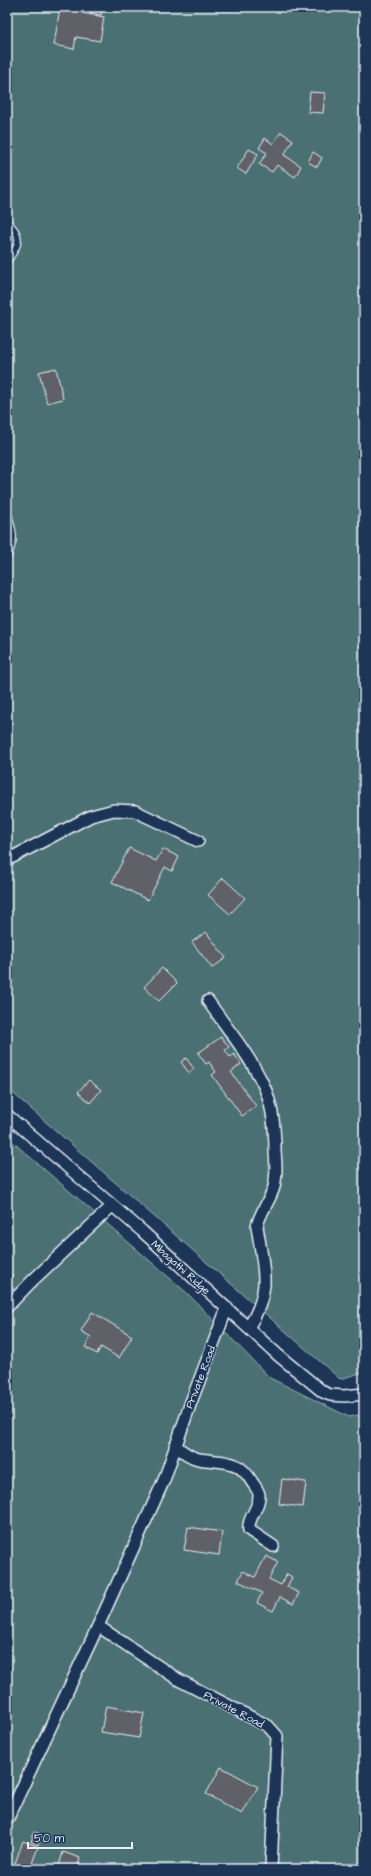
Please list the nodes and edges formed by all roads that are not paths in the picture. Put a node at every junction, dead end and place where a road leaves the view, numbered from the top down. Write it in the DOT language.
graph roads {
  1 [pos="7,222"];
  2 [pos="7,262"];
  3 [pos="7,510"];
  4 [pos="7,558"];
  5 [pos="198,842"];
  6 [pos="7,860"];
  7 [pos="208,1001"];
  8 [pos="7,1115"];
  9 [pos="112,1206"];
  10 [pos="7,1307"];
  11 [pos="227,1308"];
  12 [pos="248,1328"];
  13 [pos="364,1394"];
  14 [pos="175,1446"];
  15 [pos="273,1546"];
  16 [pos="98,1626"];
  17 [pos="7,1820"];
  18 [pos="271,1869"];
  1 -- 2 [label="lane"];
  3 -- 4 [label="lane"];
  5 -- 6 [label="street"];
  7 -- 12 [label="street"];
  8 -- 9 [label="street, Mbagathi Ridge"];
  9 -- 10 [label="street"];
  9 -- 11 [label="street, Mbagathi Ridge"];
  11 -- 12 [label="street, Mbagathi Ridge"];
  11 -- 14 [label="street, Private Road"];
  12 -- 13 [label="street, Mbagathi Ridge"];
  14 -- 15 [label="street"];
  14 -- 16 [label="street, Private Road"];
  16 -- 17 [label="street, Private Road"];
  16 -- 18 [label="street, Private Road"];
}
